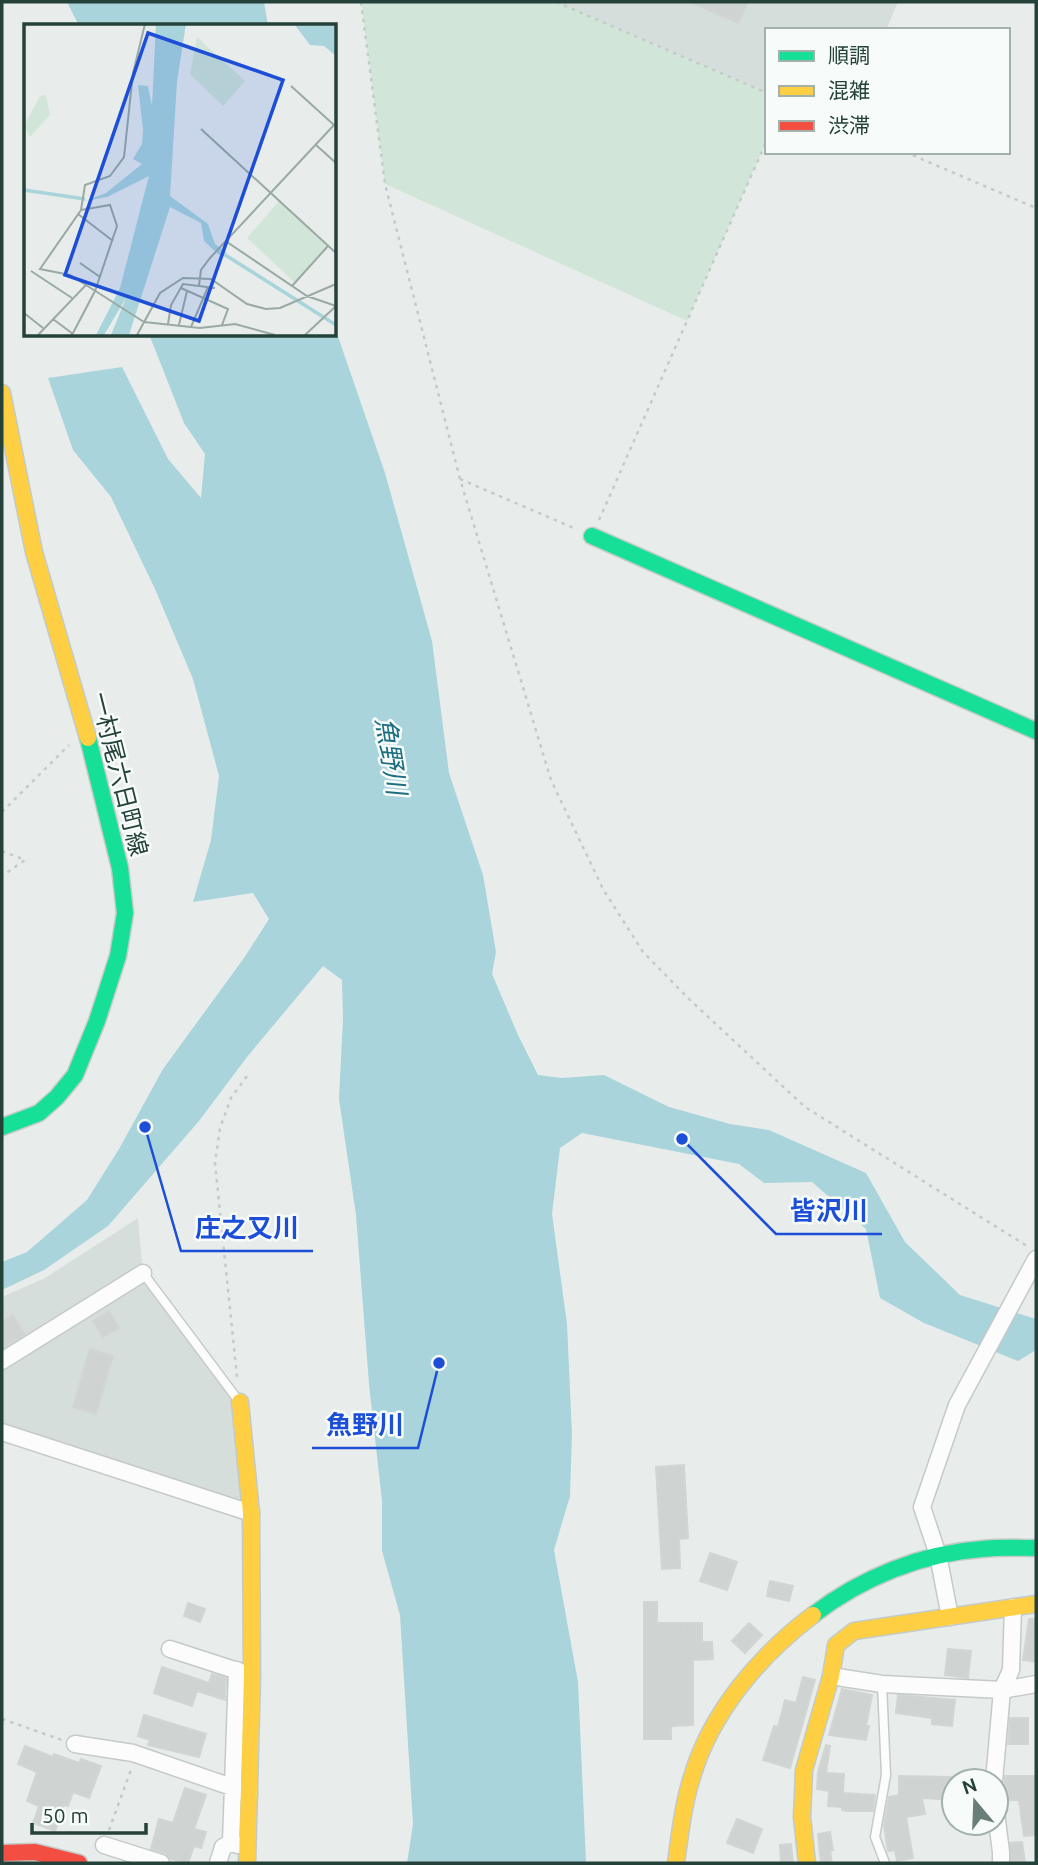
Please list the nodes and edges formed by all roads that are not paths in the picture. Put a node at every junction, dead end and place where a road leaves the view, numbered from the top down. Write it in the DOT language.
graph roads {
  1 [pos="2,393"];
  2 [pos="592,536"];
  3 [pos="1036,731"];
  4 [pos="2,1127"];
  5 [pos="1036,1259"];
  6 [pos="143,1273"];
  7 [pos="2,1361"];
  8 [pos="240,1402"];
  9 [pos="2,1432"];
  10 [pos="251,1513"];
  11 [pos="1036,1548"];
  12 [pos="938,1555"];
  13 [pos="1036,1604"];
  14 [pos="1013,1608"];
  15 [pos="950,1617"];
  16 [pos="170,1649"];
  17 [pos="244,1673"];
  18 [pos="831,1676"];
  19 [pos="882,1684"];
  20 [pos="1036,1684"];
  21 [pos="1002,1690"];
  22 [pos="75,1744"];
  23 [pos="995,1767"];
  24 [pos="232,1787"];
  25 [pos="249,1793"];
  26 [pos="999,1837"];
  27 [pos="104,1845"];
  28 [pos="242,1851"];
  29 [pos="2,1853"];
  30 [pos="79,1863"];
  31 [pos="161,1863"];
  32 [pos="218,1863"];
  33 [pos="676,1863"];
  34 [pos="807,1863"];
  35 [pos="885,1863"];
  36 [pos="1000,1863"];
  1 -- 4 [label="main road, 一村尾六日町線"];
  2 -- 3 [label="main road"];
  5 -- 12 [label="street"];
  6 -- 7 [label="street"];
  6 -- 8 [label="lane"];
  8 -- 10 [label="main road"];
  9 -- 10 [label="street"];
  10 -- 17 [label="main road"];
  11 -- 12 [label="main road"];
  12 -- 15 [label="street"];
  12 -- 33 [label="main road"];
  13 -- 14 [label="main road"];
  14 -- 15 [label="main road"];
  14 -- 21 [label="street"];
  15 -- 18 [label="main road"];
  16 -- 17 [label="street"];
  17 -- 24 [label="street"];
  17 -- 25 [label="main road"];
  18 -- 19 [label="street"];
  18 -- 34 [label="main road"];
  19 -- 21 [label="street"];
  19 -- 35 [label="lane"];
  20 -- 21 [label="street"];
  21 -- 23 [label="street"];
  22 -- 24 [label="street"];
  24 -- 25 [label="street"];
  24 -- 28 [label="street"];
  25 -- 28 [label="main road"];
  26 -- 36 [label="street"];
  27 -- 31 [label="street"];
  28 -- 32 [label="street"];
  29 -- 30 [label="main road"];
}
